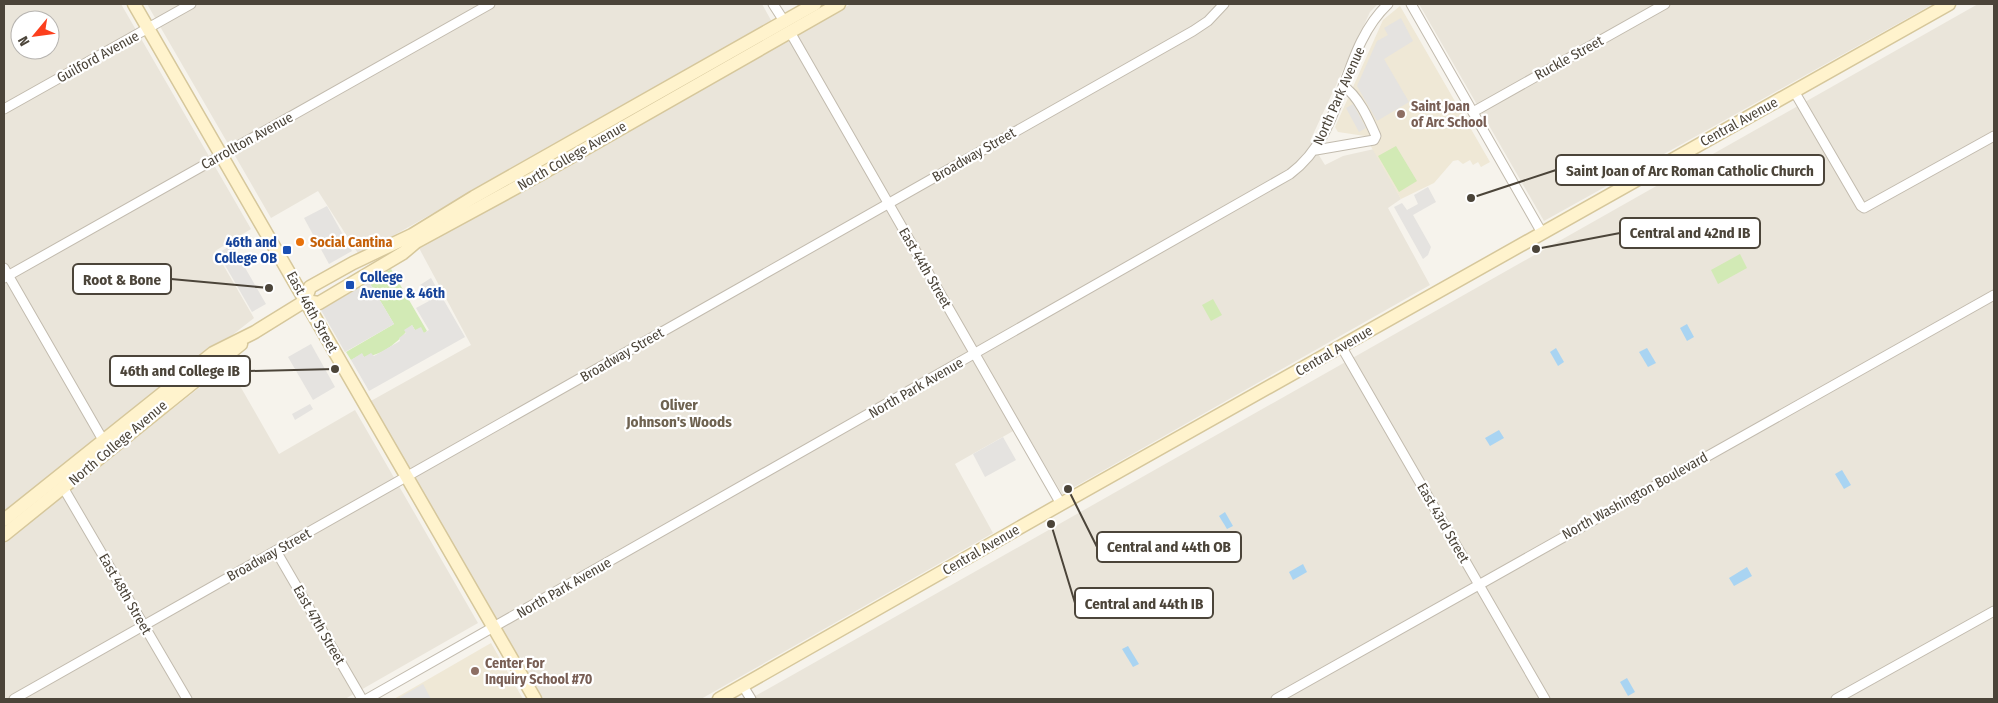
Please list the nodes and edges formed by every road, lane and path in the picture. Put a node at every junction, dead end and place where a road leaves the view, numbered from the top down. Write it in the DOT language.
graph roads {
  1 [pos="134,4"];
  2 [pos="191,4"];
  3 [pos="490,4"];
  4 [pos="774,4"];
  5 [pos="815,4"];
  6 [pos="839,4"];
  7 [pos="1224,4"];
  8 [pos="1388,4"];
  9 [pos="1411,4"];
  10 [pos="1665,4"];
  11 [pos="1949,4"];
  12 [pos="787,27"];
  13 [pos="148,28"];
  14 [pos="1343,86"];
  15 [pos="1794,91"];
  16 [pos="4,109"];
  17 [pos="1473,112"];
  18 [pos="1994,136"];
  19 [pos="1316,150"];
  20 [pos="221,156"];
  21 [pos="888,204"];
  22 [pos="1542,233"];
  23 [pos="5,274"];
  24 [pos="1994,295"];
  25 [pos="305,301"];
  26 [pos="255,332"];
  27 [pos="1341,346"];
  28 [pos="974,354"];
  29 [pos="103,440"];
  30 [pos="407,478"];
  31 [pos="64,488"];
  32 [pos="1061,504"];
  33 [pos="4,520"];
  34 [pos="4,535"];
  35 [pos="276,551"];
  36 [pos="1479,584"];
  37 [pos="1994,610"];
  38 [pos="144,626"];
  39 [pos="493,628"];
  40 [pos="743,686"];
  41 [pos="14,699"];
  42 [pos="186,699"];
  43 [pos="362,699"];
  44 [pos="367,699"];
  45 [pos="535,699"];
  46 [pos="719,699"];
  47 [pos="751,699"];
  48 [pos="1276,699"];
  49 [pos="1545,699"];
  50 [pos="1836,699"];
  1 -- 13 [label="main road, East 46th Street"];
  2 -- 13 [label="street, Guilford Avenue"];
  3 -- 20 [label="street, Carrollton Avenue"];
  4 -- 12 [label="street, East 44th Street"];
  5 -- 12 [label="main road, North College Avenue"];
  6 -- 12 [label="main road, North College Avenue"];
  7 -- 21 [label="street, Broadway Street"];
  8 -- 14 [label="street, North Park Avenue"];
  9 -- 17 [label="street"];
  10 -- 17 [label="street, Ruckle Street"];
  11 -- 15 [label="main road, Central Avenue"];
  12 -- 21 [label="street, East 44th Street"];
  12 -- 25 [label="main road, North College Avenue"];
  12 -- 25 [label="main road, North College Avenue"];
  13 -- 16 [label="street, Guilford Avenue"];
  13 -- 20 [label="main road, East 46th Street"];
  14 -- 19 [label="street, North Park Avenue"];
  14 -- 19 [label="street"];
  15 -- 18 [label="street"];
  15 -- 22 [label="main road, Central Avenue"];
  17 -- 22 [label="street"];
  19 -- 28 [label="street, North Park Avenue"];
  20 -- 23 [label="street, Carrollton Avenue"];
  20 -- 25 [label="main road, East 46th Street"];
  21 -- 28 [label="street, East 44th Street"];
  21 -- 30 [label="street, Broadway Street"];
  22 -- 27 [label="main road, Central Avenue"];
  23 -- 29 [label="street"];
  24 -- 36 [label="street, North Washington Boulevard"];
  25 -- 26 [label="main road, North College Avenue"];
  25 -- 30 [label="main road, East 46th Street"];
  26 -- 29 [label="main road, North College Avenue"];
  26 -- 31 [label="main road, North College Avenue"];
  27 -- 32 [label="main road, Central Avenue"];
  27 -- 36 [label="street, East 43rd Street"];
  28 -- 32 [label="street, East 44th Street"];
  28 -- 39 [label="street, North Park Avenue"];
  29 -- 33 [label="main road, North College Avenue"];
  30 -- 35 [label="street, Broadway Street"];
  30 -- 39 [label="main road, East 46th Street"];
  31 -- 34 [label="main road, North College Avenue"];
  31 -- 38 [label="street, East 48th Street"];
  32 -- 40 [label="main road, Central Avenue"];
  35 -- 38 [label="street, Broadway Street"];
  35 -- 43 [label="street, East 47th Street"];
  36 -- 48 [label="street, North Washington Boulevard"];
  36 -- 49 [label="street, East 43rd Street"];
  37 -- 50 [label="street"];
  38 -- 41 [label="street, Broadway Street"];
  38 -- 42 [label="street, East 48th Street"];
  39 -- 44 [label="street, North Park Avenue"];
  39 -- 45 [label="main road, East 46th Street"];
  40 -- 46 [label="main road, Central Avenue"];
  40 -- 47 [label="street"];
}
